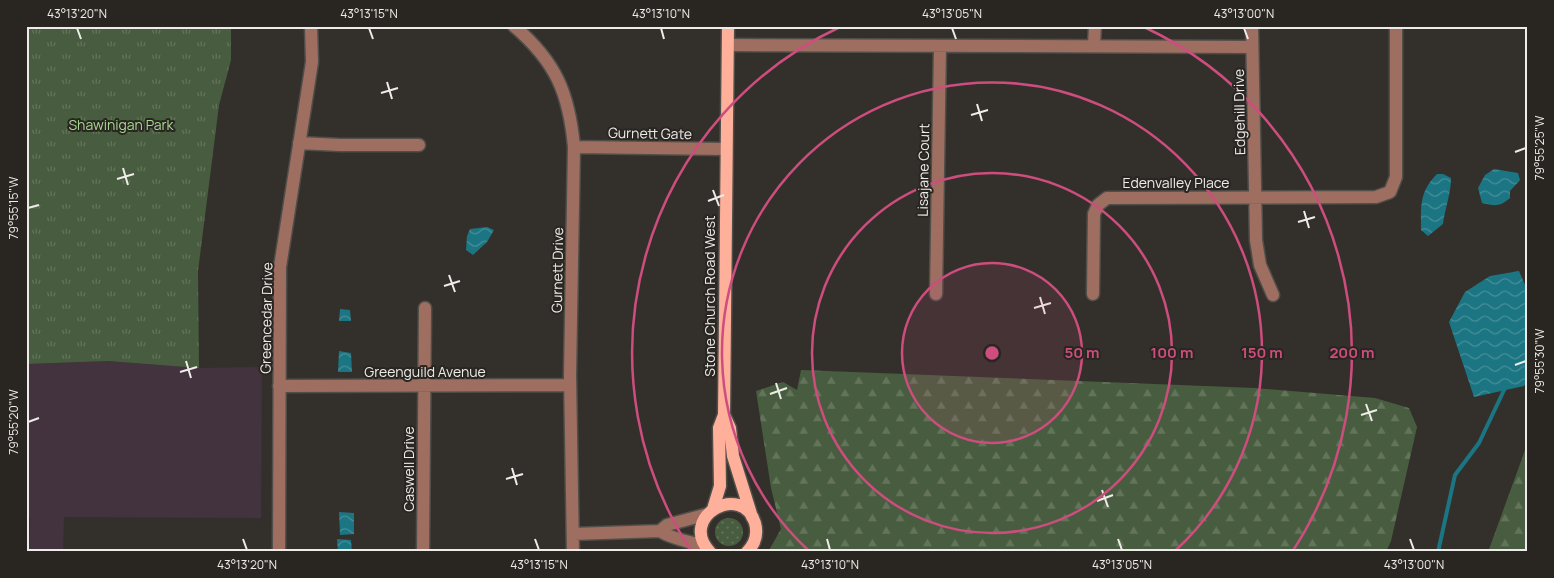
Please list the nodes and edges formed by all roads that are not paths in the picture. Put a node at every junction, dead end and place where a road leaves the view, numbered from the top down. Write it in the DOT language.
graph roads {
  1 [pos="311,26"];
  2 [pos="514,26"];
  3 [pos="728,26"];
  4 [pos="1095,26"];
  5 [pos="1252,26"];
  6 [pos="1396,26"];
  7 [pos="728,45"];
  8 [pos="940,46"];
  9 [pos="1094,46"];
  10 [pos="1252,47"];
  11 [pos="300,143"];
  12 [pos="419,145"];
  13 [pos="574,147"];
  14 [pos="725,149"];
  15 [pos="1256,197"];
  16 [pos="936,294"];
  17 [pos="1093,294"];
  18 [pos="1273,295"];
  19 [pos="425,308"];
  20 [pos="570,385"];
  21 [pos="279,386"];
  22 [pos="424,386"];
  23 [pos="724,415"];
  24 [pos="710,512"];
  25 [pos="752,517"];
  26 [pos="660,530"];
  27 [pos="573,534"];
  28 [pos="708,550"];
  29 [pos="279,552"];
  30 [pos="423,552"];
  31 [pos="573,552"];
  32 [pos="748,552"];
  1 -- 11 [label="street, Greencedar Drive"];
  2 -- 13 [label="street, Gurnett Drive"];
  3 -- 7 [label="main road, Stone Church Road West"];
  4 -- 9 [label="street"];
  5 -- 10 [label="street, Edgehill Drive"];
  6 -- 15 [label="street"];
  7 -- 8 [label="street"];
  7 -- 14 [label="main road, Stone Church Road West"];
  8 -- 9 [label="street"];
  8 -- 16 [label="street, Lisajane Court"];
  9 -- 10 [label="street"];
  10 -- 15 [label="street, Edgehill Drive"];
  11 -- 12 [label="street"];
  11 -- 21 [label="street, Greencedar Drive"];
  13 -- 14 [label="street, Gurnett Gate"];
  13 -- 20 [label="street, Gurnett Drive"];
  14 -- 23 [label="main road, Stone Church Road West"];
  15 -- 17 [label="street, Edenvalley Place"];
  15 -- 18 [label="street, Edgehill Drive"];
  19 -- 22 [label="street, Caswell Drive"];
  20 -- 22 [label="street, Greenguild Avenue"];
  20 -- 27 [label="street, Gurnett Drive"];
  21 -- 22 [label="street, Greenguild Avenue"];
  21 -- 29 [label="street, Greencedar Drive"];
  22 -- 30 [label="street, Caswell Drive"];
  23 -- 24 [label="main road"];
  23 -- 25 [label="main road"];
  24 -- 25 [label="main road"];
  24 -- 26 [label="street"];
  24 -- 28 [label="main road"];
  25 -- 32 [label="main road"];
  26 -- 27 [label="street"];
  26 -- 28 [label="street"];
  27 -- 31 [label="street, Gurnett Drive"];
}
